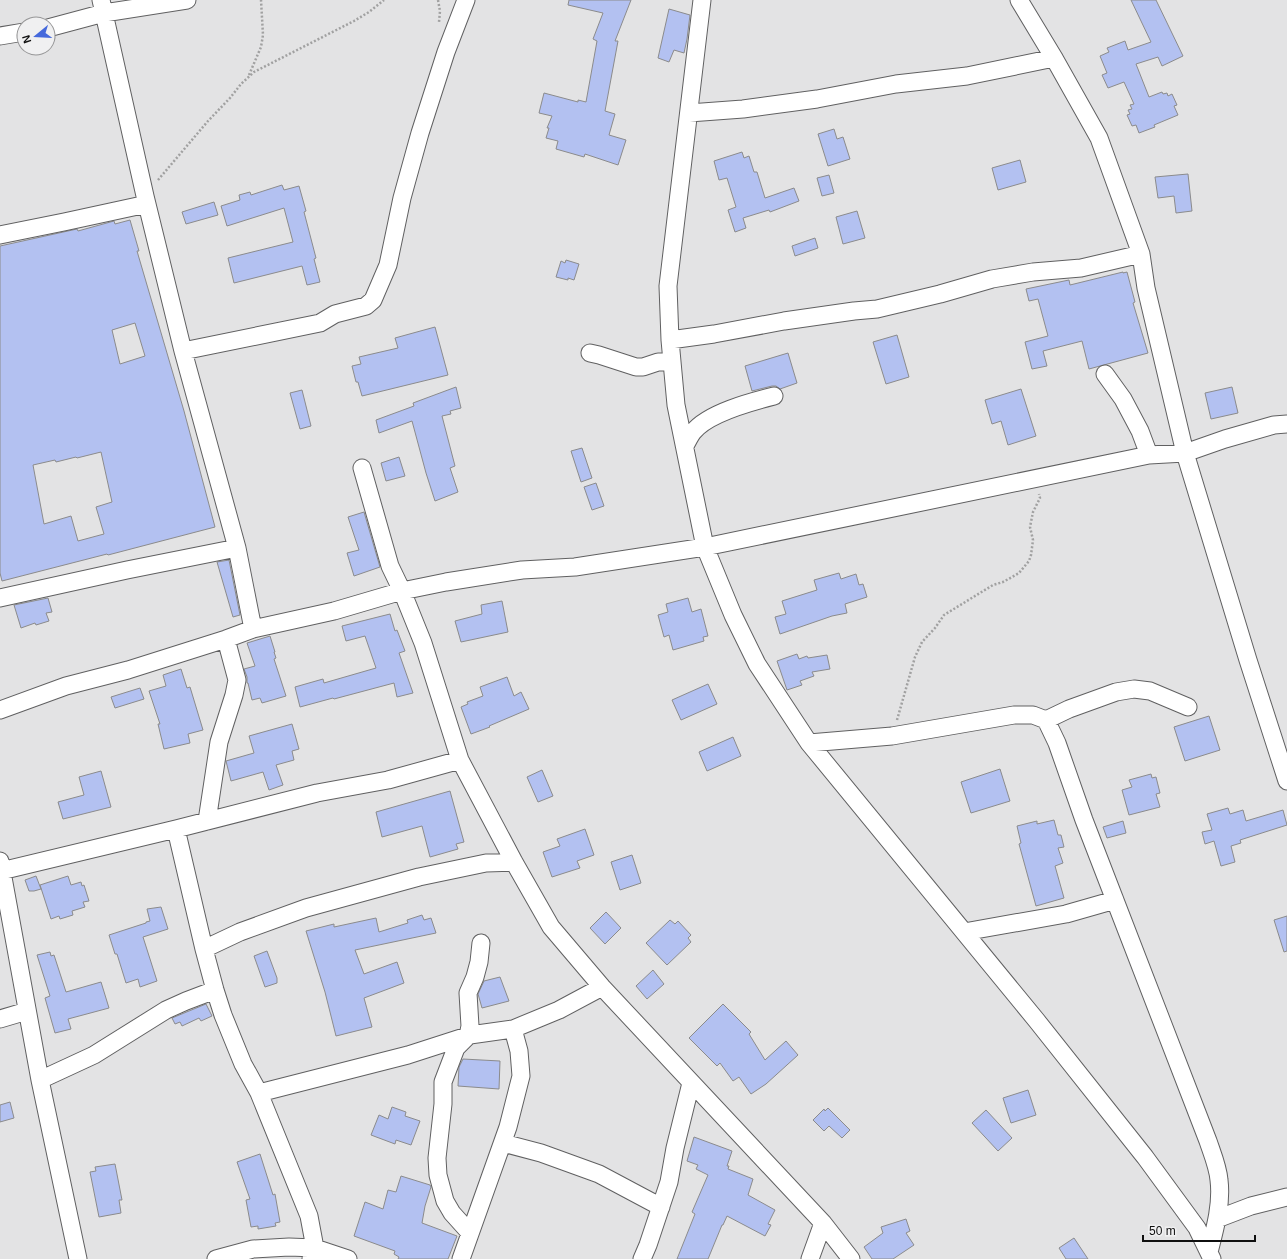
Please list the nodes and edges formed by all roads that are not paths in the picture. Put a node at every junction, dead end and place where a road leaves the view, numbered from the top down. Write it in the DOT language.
graph roads {
  1 [pos="187,0"];
  2 [pos="466,0"];
  3 [pos="702,0"];
  4 [pos="1019,0"];
  5 [pos="102,6"];
  6 [pos="56,25"];
  7 [pos="16,33"];
  8 [pos="0,36"];
  9 [pos="1054,58"];
  10 [pos="689,113"];
  11 [pos="146,200"];
  12 [pos="0,235"];
  13 [pos="1141,254"];
  14 [pos="670,340"];
  15 [pos="183,352"];
  16 [pos="590,353"];
  17 [pos="672,362"];
  18 [pos="1105,374"];
  19 [pos="774,396"];
  20 [pos="1287,424"];
  21 [pos="685,446"];
  22 [pos="1185,453"];
  23 [pos="1149,455"];
  24 [pos="362,468"];
  25 [pos="705,547"];
  26 [pos="237,548"];
  27 [pos="402,591"];
  28 [pos="0,598"];
  29 [pos="253,629"];
  30 [pos="226,639"];
  31 [pos="1188,707"];
  32 [pos="0,710"];
  33 [pos="1046,720"];
  34 [pos="809,743"];
  35 [pos="460,760"];
  36 [pos="1287,781"];
  37 [pos="207,821"];
  38 [pos="176,829"];
  39 [pos="514,862"];
  40 [pos="1,865"];
  41 [pos="1115,900"];
  42 [pos="964,932"];
  43 [pos="481,943"];
  44 [pos="204,949"];
  45 [pos="602,987"];
  46 [pos="215,990"];
  47 [pos="28,1011"];
  48 [pos="0,1019"];
  49 [pos="513,1029"];
  50 [pos="468,1036"];
  51 [pos="40,1080"];
  52 [pos="691,1083"];
  53 [pos="259,1093"];
  54 [pos="503,1143"];
  55 [pos="1287,1197"];
  56 [pos="661,1207"];
  57 [pos="1217,1219"];
  58 [pos="823,1223"];
  59 [pos="470,1233"];
  60 [pos="313,1253"];
  61 [pos="1211,1256"];
  62 [pos="78,1259"];
  63 [pos="216,1259"];
  64 [pos="348,1259"];
  65 [pos="461,1259"];
  66 [pos="642,1259"];
  67 [pos="810,1259"];
  68 [pos="851,1259"];
  1 -- 5 [label="street"];
  2 -- 15 [label="street"];
  3 -- 10 [label="street"];
  4 -- 9 [label="street"];
  5 -- 6 [label="street"];
  5 -- 11 [label="street"];
  7 -- 8 [label="street"];
  9 -- 10 [label="street"];
  9 -- 13 [label="street"];
  10 -- 14 [label="street"];
  11 -- 12 [label="street"];
  11 -- 15 [label="street"];
  13 -- 14 [label="street"];
  13 -- 22 [label="street"];
  14 -- 17 [label="street"];
  15 -- 26 [label="street"];
  16 -- 17 [label="street"];
  17 -- 21 [label="street"];
  18 -- 23 [label="street"];
  19 -- 21 [label="street"];
  20 -- 22 [label="street"];
  21 -- 25 [label="street"];
  22 -- 23 [label="street"];
  22 -- 36 [label="street"];
  23 -- 25 [label="street"];
  24 -- 27 [label="street"];
  25 -- 27 [label="street"];
  25 -- 34 [label="street"];
  26 -- 28 [label="street"];
  26 -- 29 [label="street"];
  27 -- 29 [label="street"];
  27 -- 35 [label="street"];
  29 -- 30 [label="street"];
  30 -- 32 [label="street"];
  30 -- 37 [label="street"];
  31 -- 33 [label="street"];
  33 -- 34 [label="street"];
  33 -- 41 [label="street"];
  34 -- 42 [label="street"];
  35 -- 37 [label="street"];
  35 -- 39 [label="street"];
  37 -- 38 [label="street"];
  38 -- 40 [label="street"];
  38 -- 44 [label="street"];
  39 -- 44 [label="street"];
  39 -- 45 [label="street"];
  40 -- 47 [label="street"];
  41 -- 42 [label="street"];
  41 -- 57 [label="street"];
  42 -- 61 [label="street"];
  43 -- 50 [label="street"];
  44 -- 46 [label="street"];
  45 -- 49 [label="street"];
  45 -- 52 [label="street"];
  46 -- 51 [label="street"];
  46 -- 53 [label="street"];
  47 -- 48 [label="street"];
  47 -- 51 [label="street"];
  49 -- 50 [label="street"];
  49 -- 54 [label="street"];
  50 -- 53 [label="street"];
  50 -- 59 [label="street"];
  51 -- 62 [label="street"];
  52 -- 56 [label="street"];
  52 -- 58 [label="street"];
  53 -- 60 [label="street"];
  54 -- 56 [label="street"];
  54 -- 59 [label="street"];
  55 -- 57 [label="street"];
  56 -- 66 [label="street"];
  57 -- 61 [label="street"];
  58 -- 67 [label="street"];
  58 -- 68 [label="street"];
  59 -- 65 [label="street"];
  60 -- 63 [label="street"];
  60 -- 64 [label="street"];
}
